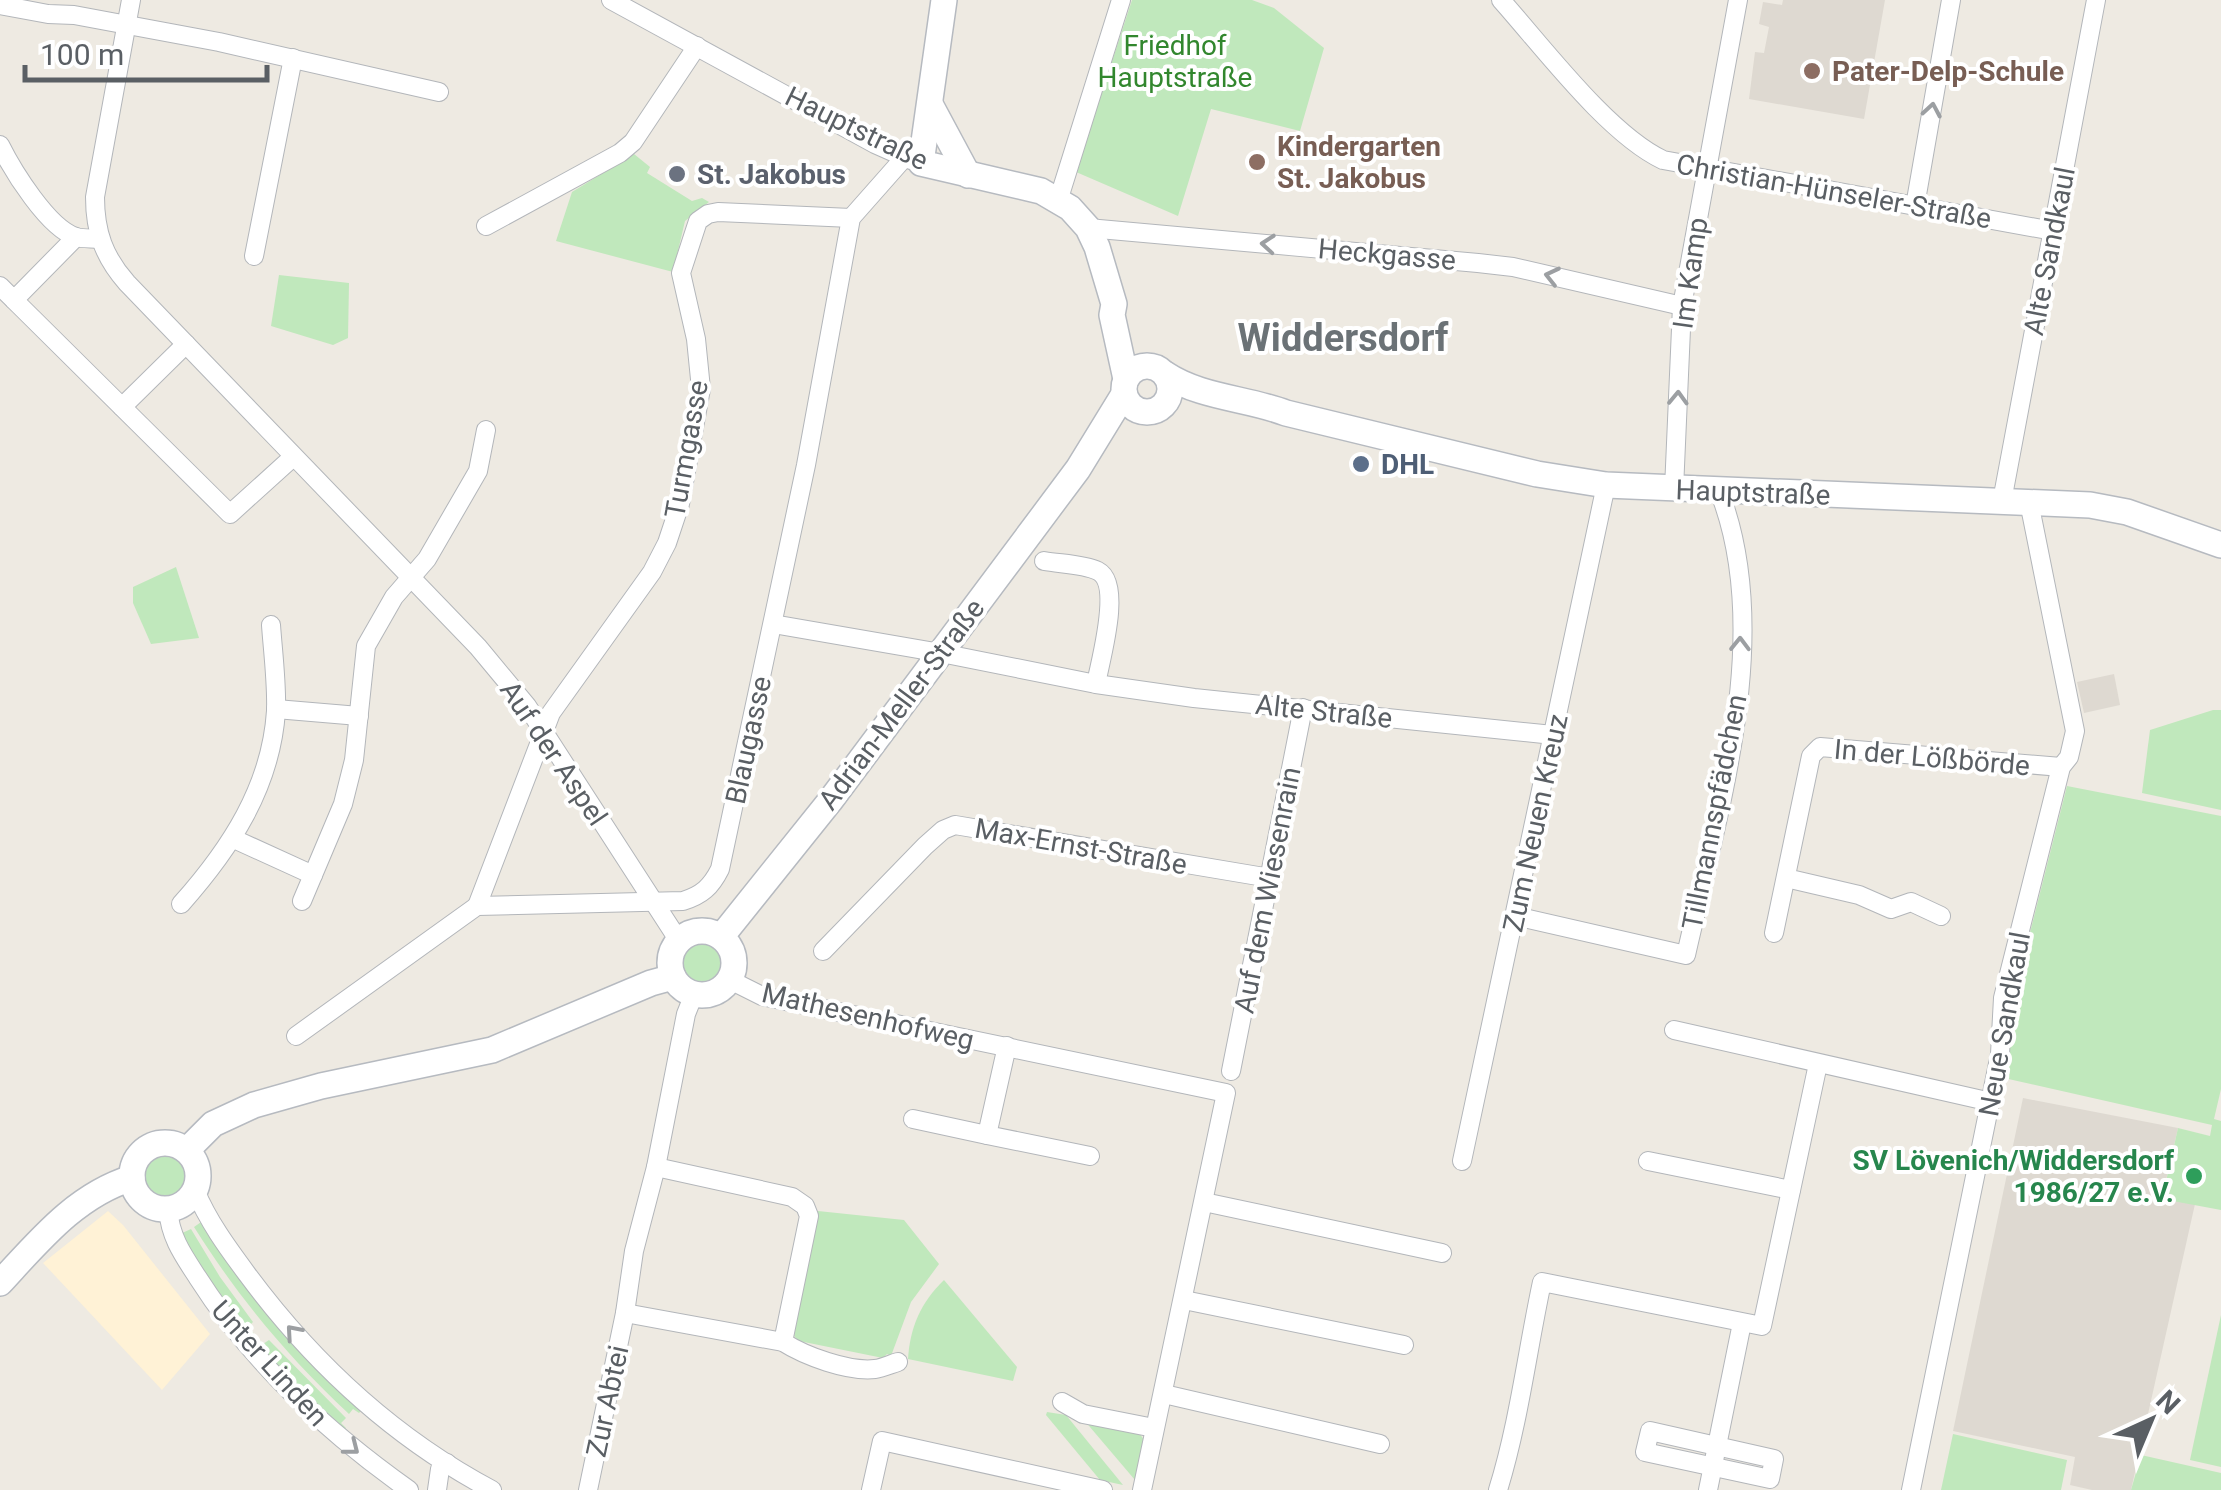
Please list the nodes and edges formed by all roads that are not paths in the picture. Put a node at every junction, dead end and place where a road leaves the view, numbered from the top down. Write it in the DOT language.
graph roads {
  1 [pos="131,0"];
  2 [pos="611,0"];
  3 [pos="944,0"];
  4 [pos="1121,0"];
  5 [pos="1501,0"];
  6 [pos="1738,0"];
  7 [pos="1951,0"];
  8 [pos="2096,0"];
  9 [pos="0,5"];
  10 [pos="126,24"];
  11 [pos="697,46"];
  12 [pos="292,58"];
  13 [pos="438,92"];
  14 [pos="931,106"];
  15 [pos="0,146"];
  16 [pos="913,160"];
  17 [pos="1707,168"];
  18 [pos="968,175"];
  19 [pos="1059,198"];
  20 [pos="1915,206"];
  21 [pos="851,218"];
  22 [pos="486,226"];
  23 [pos="1088,228"];
  24 [pos="2053,230"];
  25 [pos="76,237"];
  26 [pos="100,239"];
  27 [pos="254,256"];
  28 [pos="0,286"];
  29 [pos="14,300"];
  30 [pos="1114,304"];
  31 [pos="1682,306"];
  32 [pos="186,344"];
  33 [pos="1159,370"];
  34 [pos="1125,386"];
  35 [pos="122,407"];
  36 [pos="1154,409"];
  37 [pos="1286,414"];
  38 [pos="486,430"];
  39 [pos="292,456"];
  40 [pos="1078,469"];
  41 [pos="1606,485"];
  42 [pos="1674,489"];
  43 [pos="1719,491"];
  44 [pos="2002,502"];
  45 [pos="2029,502"];
  46 [pos="2221,545"];
  47 [pos="1044,561"];
  48 [pos="411,578"];
  49 [pos="772,624"];
  50 [pos="271,625"];
  51 [pos="941,653"];
  52 [pos="1096,684"];
  53 [pos="1303,708"];
  54 [pos="276,709"];
  55 [pos="359,716"];
  56 [pos="544,734"];
  57 [pos="1553,735"];
  58 [pos="2061,768"];
  59 [pos="234,840"];
  60 [pos="313,875"];
  61 [pos="1270,878"];
  62 [pos="1786,878"];
  63 [pos="302,901"];
  64 [pos="654,902"];
  65 [pos="181,904"];
  66 [pos="477,906"];
  67 [pos="1515,916"];
  68 [pos="1941,916"];
  69 [pos="1774,933"];
  70 [pos="721,937"];
  71 [pos="679,940"];
  72 [pos="823,952"];
  73 [pos="673,977"];
  74 [pos="730,980"];
  75 [pos="694,994"];
  76 [pos="1674,1030"];
  77 [pos="296,1036"];
  78 [pos="1007,1046"];
  79 [pos="1818,1064"];
  80 [pos="1231,1071"];
  81 [pos="1991,1102"];
  82 [pos="913,1120"];
  83 [pos="987,1135"];
  84 [pos="187,1150"];
  85 [pos="1090,1156"];
  86 [pos="1462,1161"];
  87 [pos="1648,1161"];
  88 [pos="656,1166"];
  89 [pos="132,1178"];
  90 [pos="195,1190"];
  91 [pos="1790,1190"];
  92 [pos="1204,1202"];
  93 [pos="168,1209"];
  94 [pos="1442,1253"];
  95 [pos="0,1283"];
  96 [pos="1184,1300"];
  97 [pos="625,1313"];
  98 [pos="1742,1322"];
  99 [pos="783,1342"];
  100 [pos="1404,1345"];
  101 [pos="898,1362"];
  102 [pos="1164,1394"];
  103 [pos="1062,1402"];
  104 [pos="1154,1428"];
  105 [pos="1380,1444"];
  106 [pos="1717,1445"];
  107 [pos="447,1463"];
  108 [pos="1713,1467"];
  109 [pos="408,1490"];
  110 [pos="437,1490"];
  111 [pos="492,1490"];
  112 [pos="588,1490"];
  113 [pos="871,1490"];
  114 [pos="1103,1490"];
  115 [pos="1142,1490"];
  116 [pos="1498,1490"];
  117 [pos="1708,1490"];
  118 [pos="1911,1490"];
  1 -- 10 [label="street, Auf der Aspel"];
  2 -- 11 [label="street, Hauptstraße"];
  3 -- 14 [label="street"];
  4 -- 19 [label="street"];
  5 -- 17 [label="street, Christian-Hünseler-Straße"];
  6 -- 17 [label="street, Im Kamp"];
  20 -- 7 [label="street, one-way"];
  8 -- 24 [label="street, Alte Sandkaul"];
  9 -- 10 [label="street"];
  10 -- 12 [label="street"];
  10 -- 26 [label="street, Auf der Aspel"];
  11 -- 16 [label="street, Hauptstraße"];
  11 -- 22 [label="street"];
  12 -- 13 [label="street"];
  12 -- 27 [label="street"];
  14 -- 16 [label="street"];
  14 -- 18 [label="street"];
  15 -- 25 [label="street"];
  16 -- 18 [label="street, Hauptstraße"];
  16 -- 21 [label="street"];
  17 -- 20 [label="street, Christian-Hünseler-Straße"];
  17 -- 31 [label="street, Im Kamp"];
  18 -- 19 [label="street, Hauptstraße"];
  19 -- 23 [label="street, Hauptstraße"];
  20 -- 24 [label="street, Christian-Hünseler-Straße"];
  21 -- 49 [label="street, Blaugasse"];
  21 -- 56 [label="street, Turmgasse"];
  23 -- 30 [label="street, Hauptstraße"];
  31 -- 23 [label="street, Heckgasse, one-way"];
  24 -- 44 [label="street, Alte Sandkaul"];
  25 -- 26 [label="street"];
  25 -- 29 [label="street"];
  26 -- 32 [label="street, Auf der Aspel"];
  28 -- 29 [label="street"];
  29 -- 35 [label="street"];
  30 -- 33 [label="street, Hauptstraße"];
  30 -- 34 [label="street, Hauptstraße"];
  42 -- 31 [label="street, Im Kamp, one-way"];
  32 -- 35 [label="street"];
  32 -- 39 [label="street, Auf der Aspel"];
  33 -- 34 [label="street"];
  33 -- 36 [label="street"];
  33 -- 37 [label="street, Hauptstraße"];
  34 -- 36 [label="street"];
  34 -- 40 [label="street, Adrian-Meller-Straße"];
  35 -- 39 [label="street"];
  36 -- 37 [label="street, Hauptstraße"];
  36 -- 40 [label="street, Adrian-Meller-Straße"];
  37 -- 41 [label="street, Hauptstraße"];
  38 -- 48 [label="street"];
  39 -- 48 [label="street, Auf der Aspel"];
  40 -- 51 [label="street, Adrian-Meller-Straße"];
  41 -- 42 [label="street, Hauptstraße"];
  41 -- 57 [label="street, Zum Neuen Kreuz"];
  42 -- 43 [label="street, Hauptstraße"];
  43 -- 44 [label="street, Hauptstraße"];
  67 -- 43 [label="street, Tillmannspfädchen, one-way"];
  44 -- 45 [label="street, Hauptstraße"];
  45 -- 46 [label="street, Hauptstraße"];
  45 -- 58 [label="street, Neue Sandkaul"];
  47 -- 52 [label="street"];
  48 -- 55 [label="street"];
  48 -- 56 [label="street, Auf der Aspel"];
  49 -- 51 [label="street, Alte Straße"];
  49 -- 64 [label="street, Blaugasse"];
  50 -- 54 [label="street"];
  51 -- 52 [label="street, Alte Straße"];
  51 -- 70 [label="street, Adrian-Meller-Straße"];
  52 -- 53 [label="street, Alte Straße"];
  53 -- 57 [label="street, Alte Straße"];
  53 -- 61 [label="street, Auf dem Wiesenrain"];
  54 -- 55 [label="street"];
  54 -- 59 [label="street"];
  55 -- 60 [label="street"];
  56 -- 64 [label="street, Auf der Aspel"];
  56 -- 66 [label="street, Turmgasse"];
  57 -- 67 [label="street, Zum Neuen Kreuz"];
  58 -- 62 [label="street, In der Lößbörde"];
  58 -- 81 [label="street, Neue Sandkaul"];
  59 -- 60 [label="street"];
  59 -- 65 [label="street"];
  60 -- 63 [label="street"];
  61 -- 72 [label="street, Max-Ernst-Straße"];
  61 -- 80 [label="street, Auf dem Wiesenrain"];
  62 -- 68 [label="street"];
  62 -- 69 [label="street, In der Lößbörde"];
  64 -- 66 [label="street, Blaugasse"];
  64 -- 71 [label="street, Auf der Aspel"];
  66 -- 77 [label="street"];
  67 -- 86 [label="street, Zum Neuen Kreuz"];
  70 -- 71 [label="street"];
  70 -- 74 [label="street"];
  71 -- 73 [label="street"];
  73 -- 75 [label="street"];
  73 -- 84 [label="street"];
  74 -- 75 [label="street"];
  74 -- 78 [label="street, Mathesenhofweg"];
  75 -- 88 [label="street, Zur Abtei"];
  76 -- 79 [label="street"];
  78 -- 83 [label="street, Mathesenhofweg"];
  78 -- 92 [label="street, Mathesenhofweg"];
  79 -- 81 [label="street"];
  79 -- 91 [label="street"];
  81 -- 118 [label="street, Neue Sandkaul"];
  82 -- 83 [label="street"];
  83 -- 85 [label="street"];
  84 -- 89 [label="street"];
  84 -- 90 [label="street"];
  87 -- 91 [label="street"];
  88 -- 97 [label="street, Zur Abtei"];
  88 -- 99 [label="street"];
  89 -- 93 [label="street"];
  89 -- 95 [label="street"];
  90 -- 93 [label="street"];
  107 -- 90 [label="street, Unter Linden, one-way"];
  91 -- 98 [label="street"];
  92 -- 94 [label="street"];
  92 -- 96 [label="street, Mathesenhofweg"];
  93 -- 109 [label="street, Unter Linden, one-way"];
  96 -- 100 [label="street"];
  96 -- 102 [label="street, Mathesenhofweg"];
  97 -- 99 [label="street, Zur Abtei"];
  97 -- 112 [label="street, Zur Abtei"];
  98 -- 106 [label="street"];
  98 -- 116 [label="street"];
  99 -- 101 [label="street, Zur Abtei"];
  102 -- 104 [label="street, Mathesenhofweg"];
  102 -- 105 [label="street"];
  103 -- 104 [label="street"];
  104 -- 115 [label="street, Mathesenhofweg"];
  106 -- 108 [label="street"];
  106 -- 108 [label="street"];
  106 -- 108 [label="street"];
  107 -- 110 [label="street"];
  107 -- 111 [label="street, Unter Linden"];
  108 -- 117 [label="street"];
  113 -- 114 [label="street"];
}
